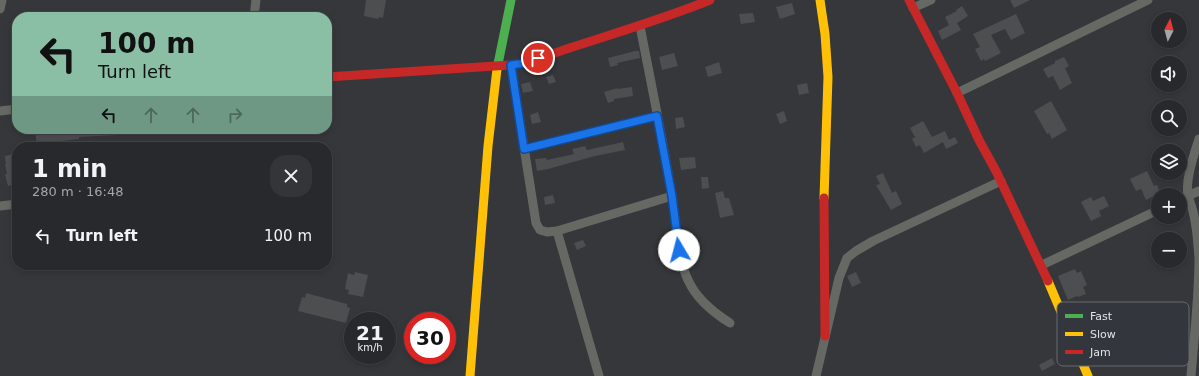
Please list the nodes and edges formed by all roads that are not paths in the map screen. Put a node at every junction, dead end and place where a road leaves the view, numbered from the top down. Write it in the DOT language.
graph roads {
  1 [pos="2,0"];
  2 [pos="256,0"];
  3 [pos="511,0"];
  4 [pos="710,0"];
  5 [pos="820,0"];
  6 [pos="931,0"];
  7 [pos="1148,0"];
  8 [pos="697,3"];
  9 [pos="911,4"];
  10 [pos="0,9"];
  11 [pos="255,12"];
  12 [pos="640,26"];
  13 [pos="511,65"];
  14 [pos="497,66"];
  15 [pos="332,77"];
  16 [pos="957,93"];
  17 [pos="12,109"];
  18 [pos="0,110"];
  19 [pos="657,116"];
  20 [pos="1199,139"];
  21 [pos="524,149"];
  22 [pos="1001,181"];
  23 [pos="1186,188"];
  24 [pos="1199,191"];
  25 [pos="672,196"];
  26 [pos="1187,197"];
  27 [pos="1187,202"];
  28 [pos="12,205"];
  29 [pos="0,206"];
  30 [pos="1151,213"];
  31 [pos="557,231"];
  32 [pos="1042,265"];
  33 [pos="1057,302"];
  34 [pos="730,323"];
  35 [pos="825,336"];
  36 [pos="1084,366"];
  37 [pos="470,376"];
  38 [pos="599,376"];
  39 [pos="816,376"];
  40 [pos="1088,376"];
  41 [pos="1191,376"];
  1 -- 10 [label="street"];
  2 -- 11 [label="street"];
  3 -- 14 [label="street"];
  4 -- 8 [label="street"];
  5 -- 35 [label="street"];
  6 -- 9 [label="street"];
  7 -- 16 [label="street"];
  8 -- 12 [label="street"];
  9 -- 16 [label="street"];
  12 -- 13 [label="street"];
  12 -- 19 [label="street"];
  13 -- 14 [label="street"];
  13 -- 21 [label="street"];
  14 -- 15 [label="street"];
  14 -- 37 [label="street"];
  16 -- 22 [label="street"];
  17 -- 18 [label="street"];
  19 -- 21 [label="street"];
  19 -- 25 [label="street"];
  20 -- 23 [label="street"];
  21 -- 31 [label="street"];
  22 -- 32 [label="street"];
  22 -- 35 [label="street"];
  24 -- 26 [label="street"];
  25 -- 31 [label="street"];
  25 -- 34 [label="street"];
  27 -- 41 [label="street"];
  28 -- 29 [label="street"];
  30 -- 32 [label="street"];
  31 -- 38 [label="street"];
  32 -- 33 [label="street"];
  35 -- 39 [label="street"];
  36 -- 40 [label="street"];
}
